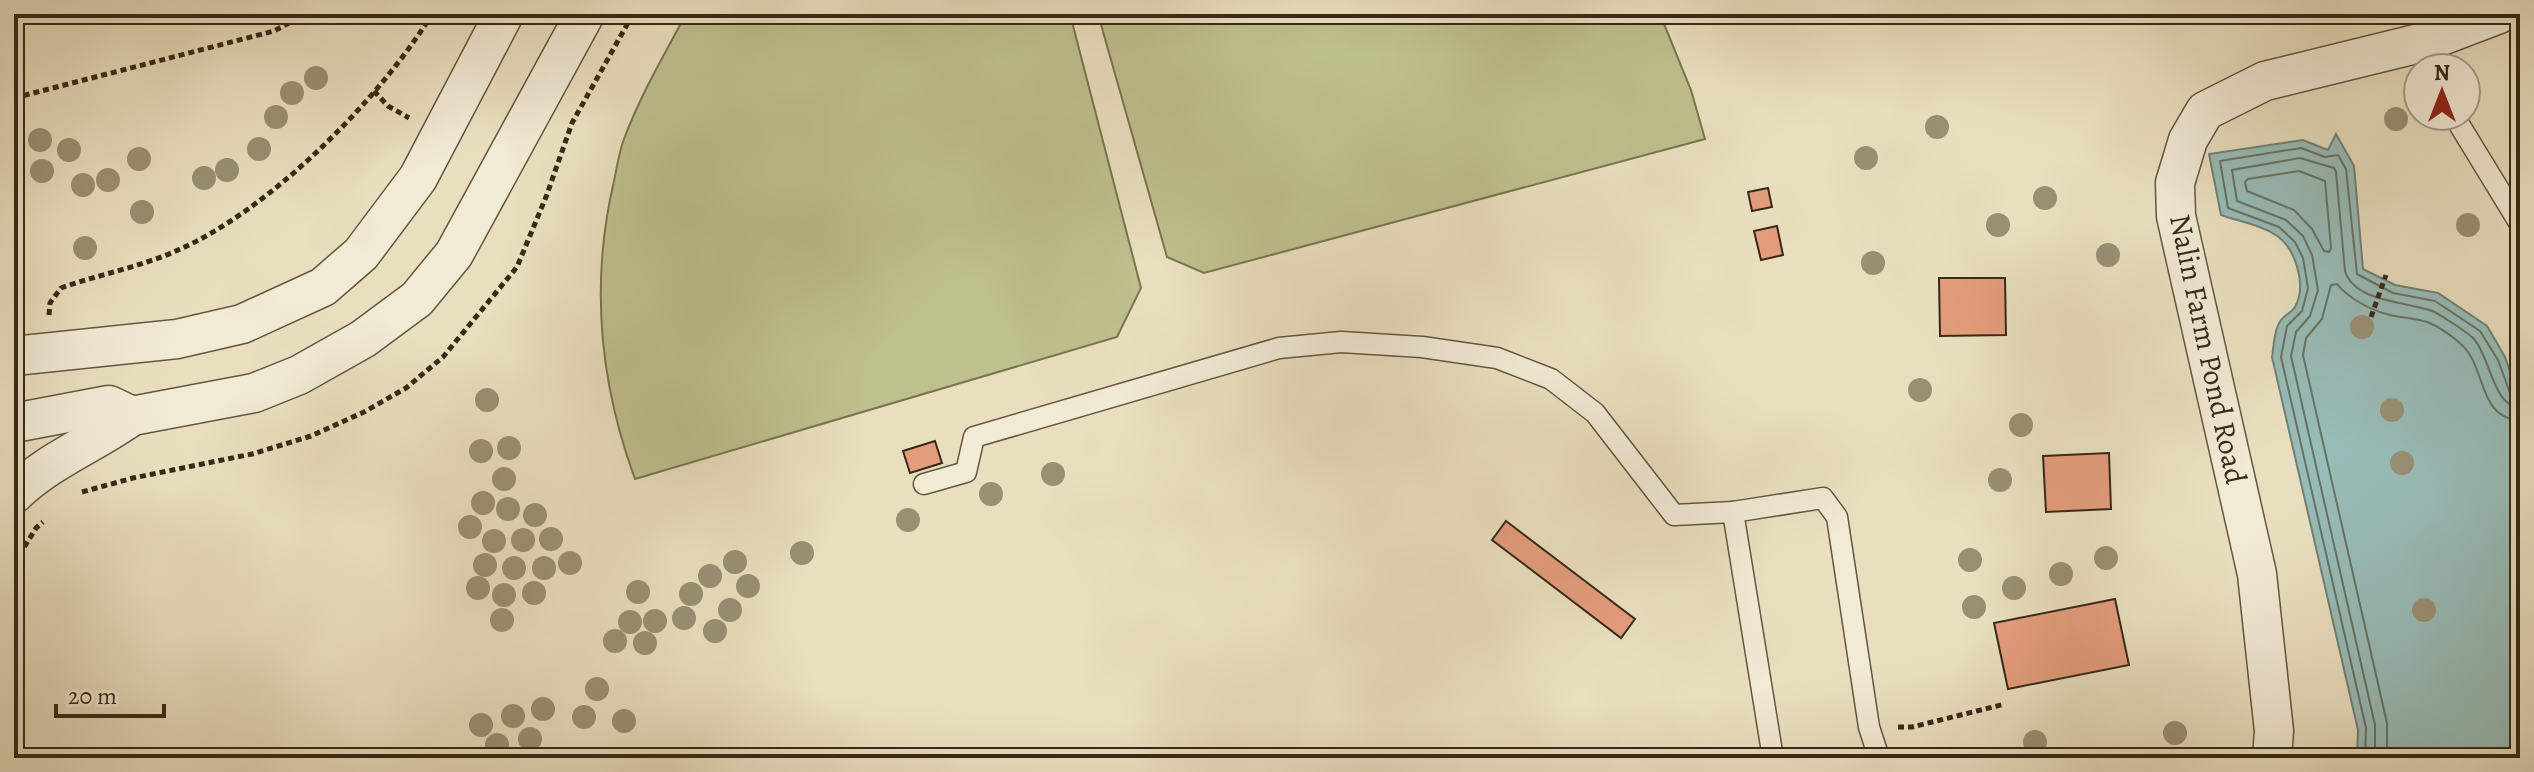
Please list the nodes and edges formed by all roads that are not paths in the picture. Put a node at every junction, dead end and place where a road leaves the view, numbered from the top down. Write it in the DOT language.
graph roads {
  1 [pos="504,14"];
  2 [pos="585,14"];
  3 [pos="2499,14"];
  4 [pos="2437,52"];
  5 [pos="2402,60"];
  6 [pos="2464,132"];
  7 [pos="2520,224"];
  8 [pos="14,356"];
  9 [pos="132,416"];
  10 [pos="14,423"];
  11 [pos="924,484"];
  12 [pos="14,494"];
  13 [pos="1733,512"];
  14 [pos="1773,758"];
  15 [pos="1879,758"];
  16 [pos="2272,758"];
  1 -- 8 [label="street"];
  2 -- 9 [label="street"];
  3 -- 4 [label="street, Nalin Farm Pond Road"];
  5 -- 16 [label="street, Nalin Farm Pond Road"];
  6 -- 7 [label="lane"];
  9 -- 10 [label="street"];
  9 -- 12 [label="street"];
  11 -- 13 [label="lane"];
  13 -- 14 [label="lane"];
  13 -- 15 [label="lane"];
}
